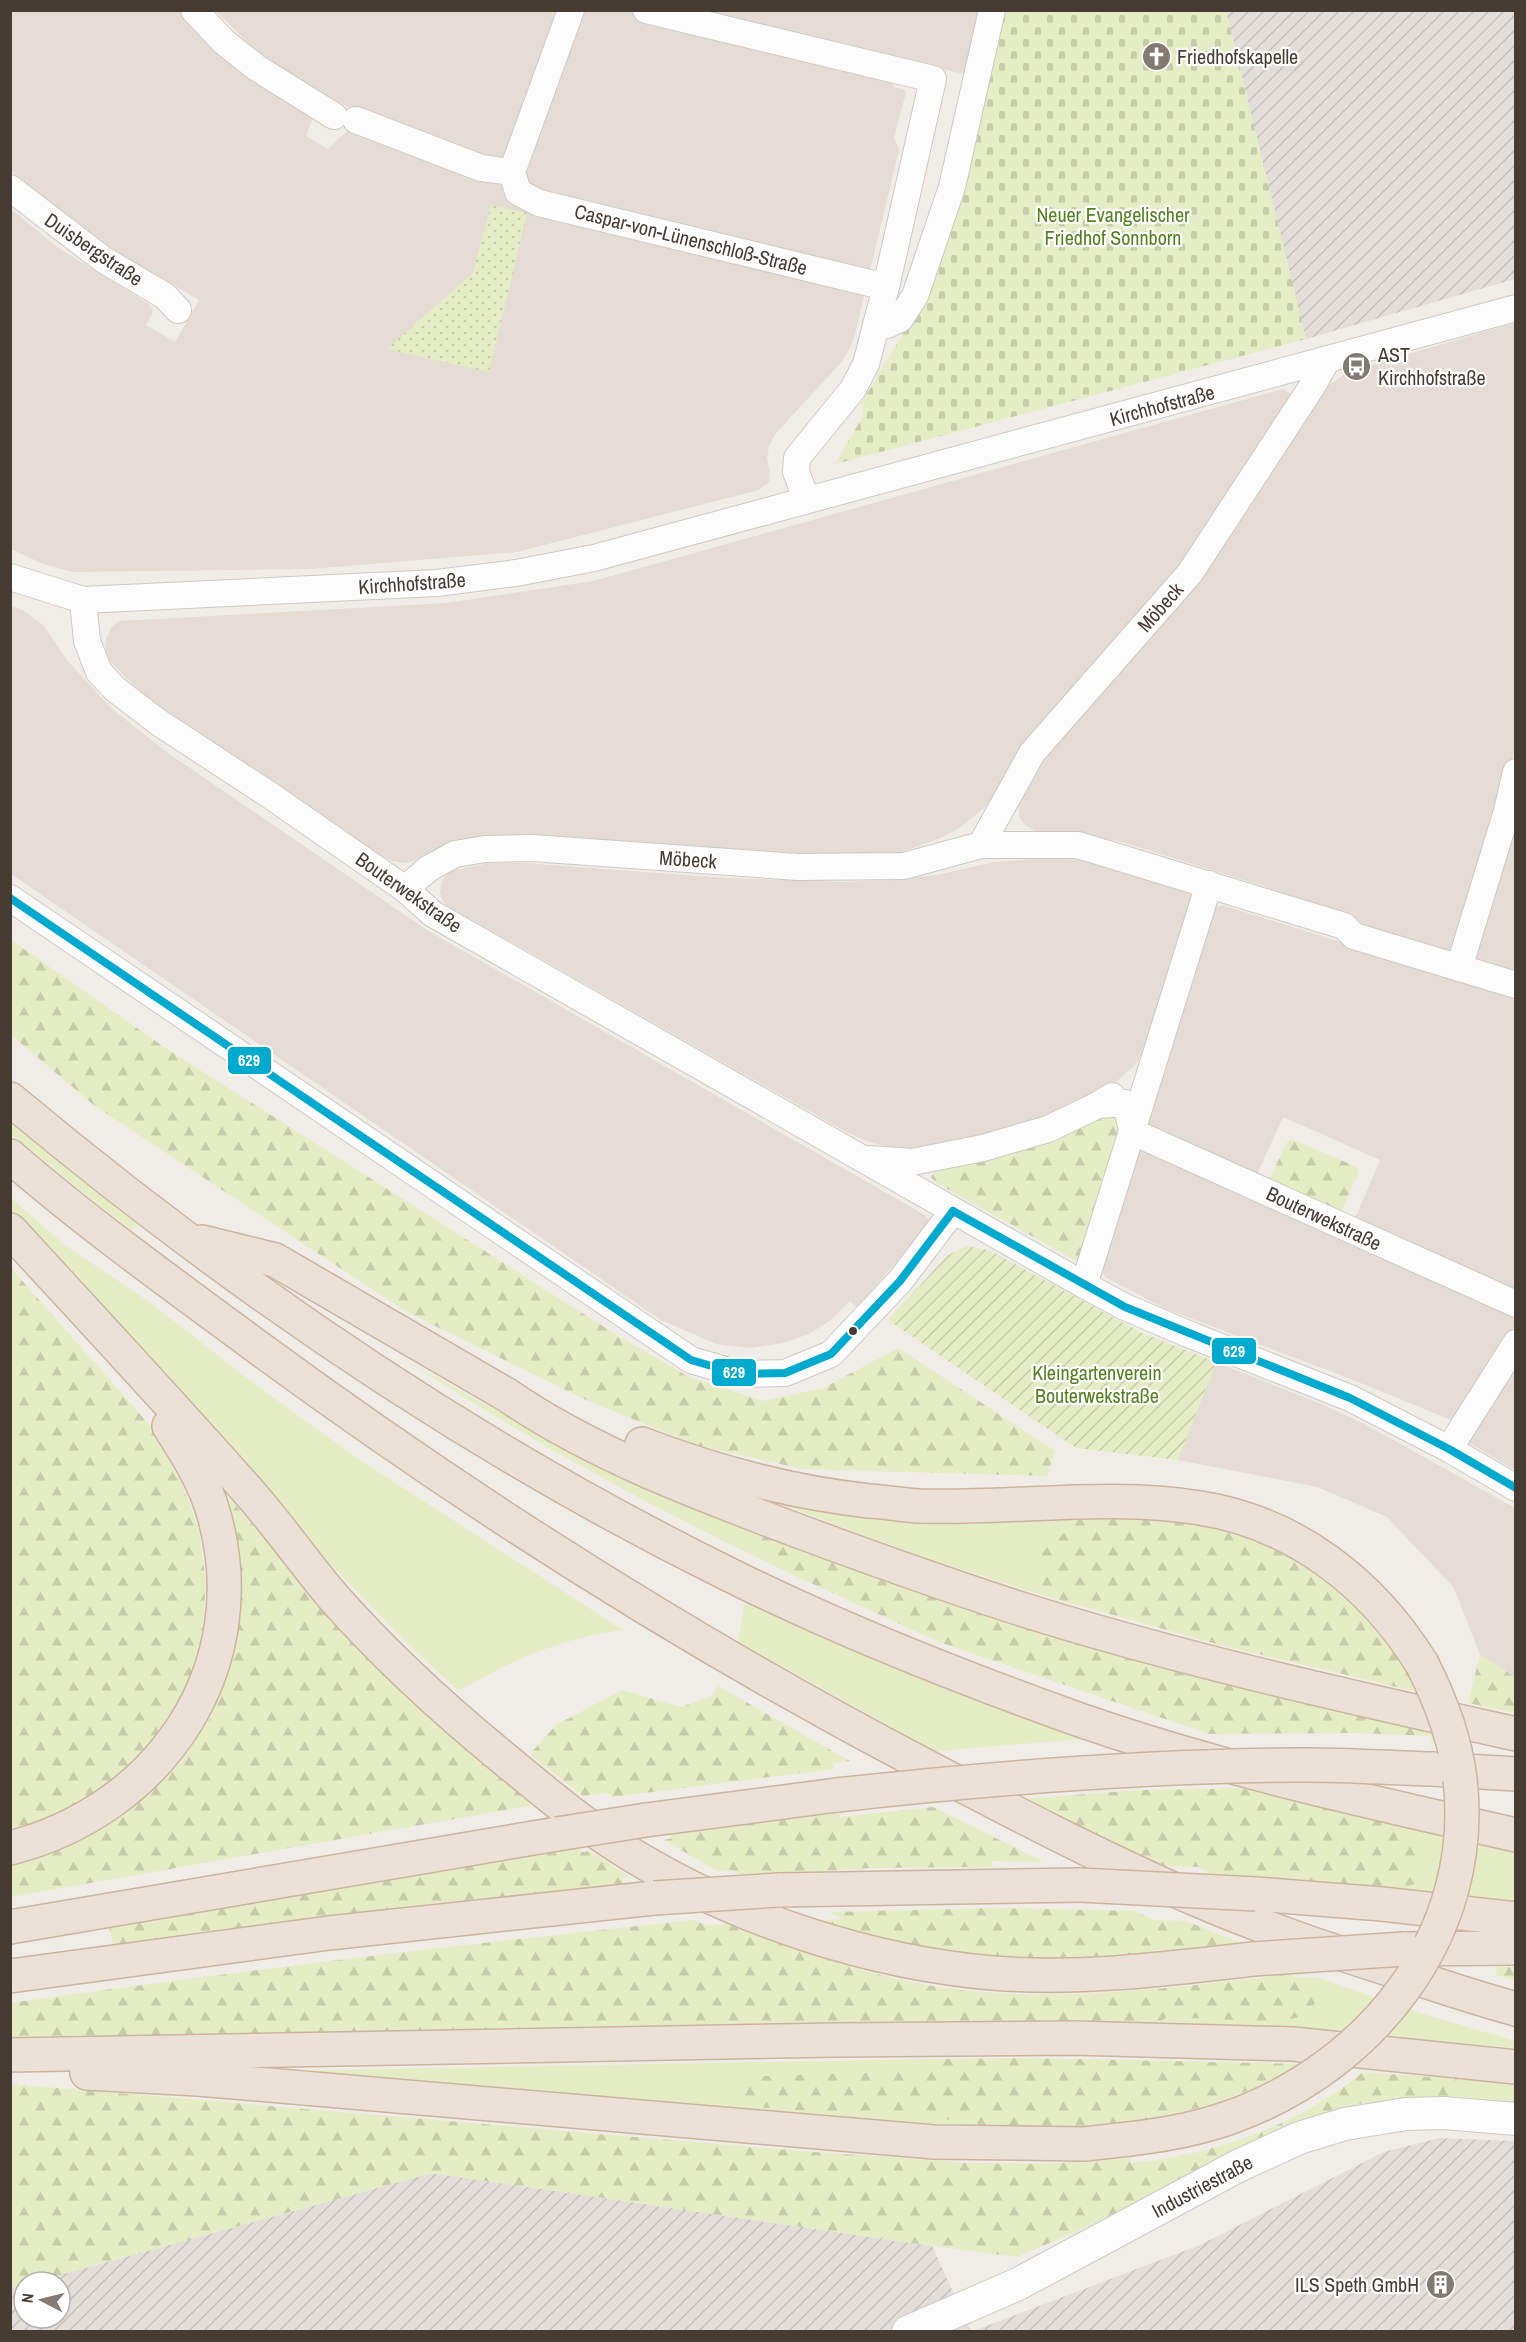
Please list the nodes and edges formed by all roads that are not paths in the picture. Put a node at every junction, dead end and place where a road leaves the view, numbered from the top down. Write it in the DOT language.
graph roads {
  1 [pos="194,10"];
  2 [pos="572,10"];
  3 [pos="646,10"];
  4 [pos="992,10"];
  5 [pos="512,172"];
  6 [pos="10,188"];
  7 [pos="886,287"];
  8 [pos="1515,308"];
  9 [pos="178,310"];
  10 [pos="876,325"];
  11 [pos="1327,360"];
  12 [pos="807,500"];
  13 [pos="10,577"];
  14 [pos="83,600"];
  15 [pos="1515,772"];
  16 [pos="981,845"];
  17 [pos="1209,884"];
  18 [pos="405,889"];
  19 [pos="10,898"];
  20 [pos="1459,968"];
  21 [pos="1515,985"];
  22 [pos="1150,1072"];
  23 [pos="10,1099"];
  24 [pos="1098,1106"];
  25 [pos="1133,1131"];
  26 [pos="10,1156"];
  27 [pos="864,1159"];
  28 [pos="953,1212"];
  29 [pos="10,1230"];
  30 [pos="185,1239"];
  31 [pos="1084,1285"];
  32 [pos="1515,1304"];
  33 [pos="1515,1343"];
  34 [pos="123,1354"];
  35 [pos="507,1395"];
  36 [pos="1449,1449"];
  37 [pos="1515,1488"];
  38 [pos="1515,1734"];
  39 [pos="1515,1774"];
  40 [pos="1515,1835"];
  41 [pos="10,1848"];
  42 [pos="1515,1920"];
  43 [pos="10,1927"];
  44 [pos="1515,1948"];
  45 [pos="10,1976"];
  46 [pos="1515,2009"];
  47 [pos="10,2055"];
  48 [pos="1515,2067"];
  49 [pos="10,2070"];
  50 [pos="1515,2119"];
  51 [pos="908,2331"];
  1 -- 5 [label="street"];
  2 -- 5 [label="street"];
  3 -- 7 [label="street"];
  4 -- 10 [label="street"];
  5 -- 7 [label="street, Caspar-von-Lünenschloß-Straße"];
  6 -- 9 [label="street, Duisbergstraße"];
  7 -- 10 [label="street"];
  8 -- 11 [label="street, Kirchhofstraße"];
  10 -- 12 [label="street"];
  11 -- 12 [label="street, Kirchhofstraße"];
  11 -- 16 [label="street, Möbeck"];
  12 -- 14 [label="street, Kirchhofstraße"];
  13 -- 14 [label="street, Kirchhofstraße"];
  14 -- 18 [label="street, Bouterwekstraße"];
  15 -- 20 [label="street"];
  16 -- 17 [label="street, Möbeck"];
  16 -- 18 [label="street, Möbeck"];
  17 -- 20 [label="street, Möbeck"];
  17 -- 22 [label="street"];
  18 -- 27 [label="street, Bouterwekstraße"];
  19 -- 28 [label="street"];
  20 -- 21 [label="street, Möbeck"];
  22 -- 24 [label="street, Bouterwekstraße"];
  22 -- 25 [label="street"];
  23 -- 30 [label="highway"];
  24 -- 25 [label="street, Bouterwekstraße"];
  24 -- 27 [label="street, Bouterwekstraße"];
  25 -- 31 [label="street"];
  25 -- 32 [label="street, Bouterwekstraße"];
  26 -- 46 [label="highway"];
  27 -- 28 [label="street, Bouterwekstraße"];
  28 -- 31 [label="street, Bouterwekstraße"];
  29 -- 34 [label="highway"];
  30 -- 35 [label="highway"];
  30 -- 40 [label="highway"];
  31 -- 36 [label="street, Bouterwekstraße"];
  33 -- 36 [label="street"];
  34 -- 41 [label="highway"];
  34 -- 44 [label="highway, bridge"];
  35 -- 38 [label="highway"];
  35 -- 49 [label="highway, bridge"];
  36 -- 37 [label="street, Bouterwekstraße"];
  39 -- 43 [label="highway, bridge"];
  42 -- 45 [label="highway, bridge"];
  47 -- 48 [label="highway"];
  50 -- 51 [label="street, Industriestraße"];
}
